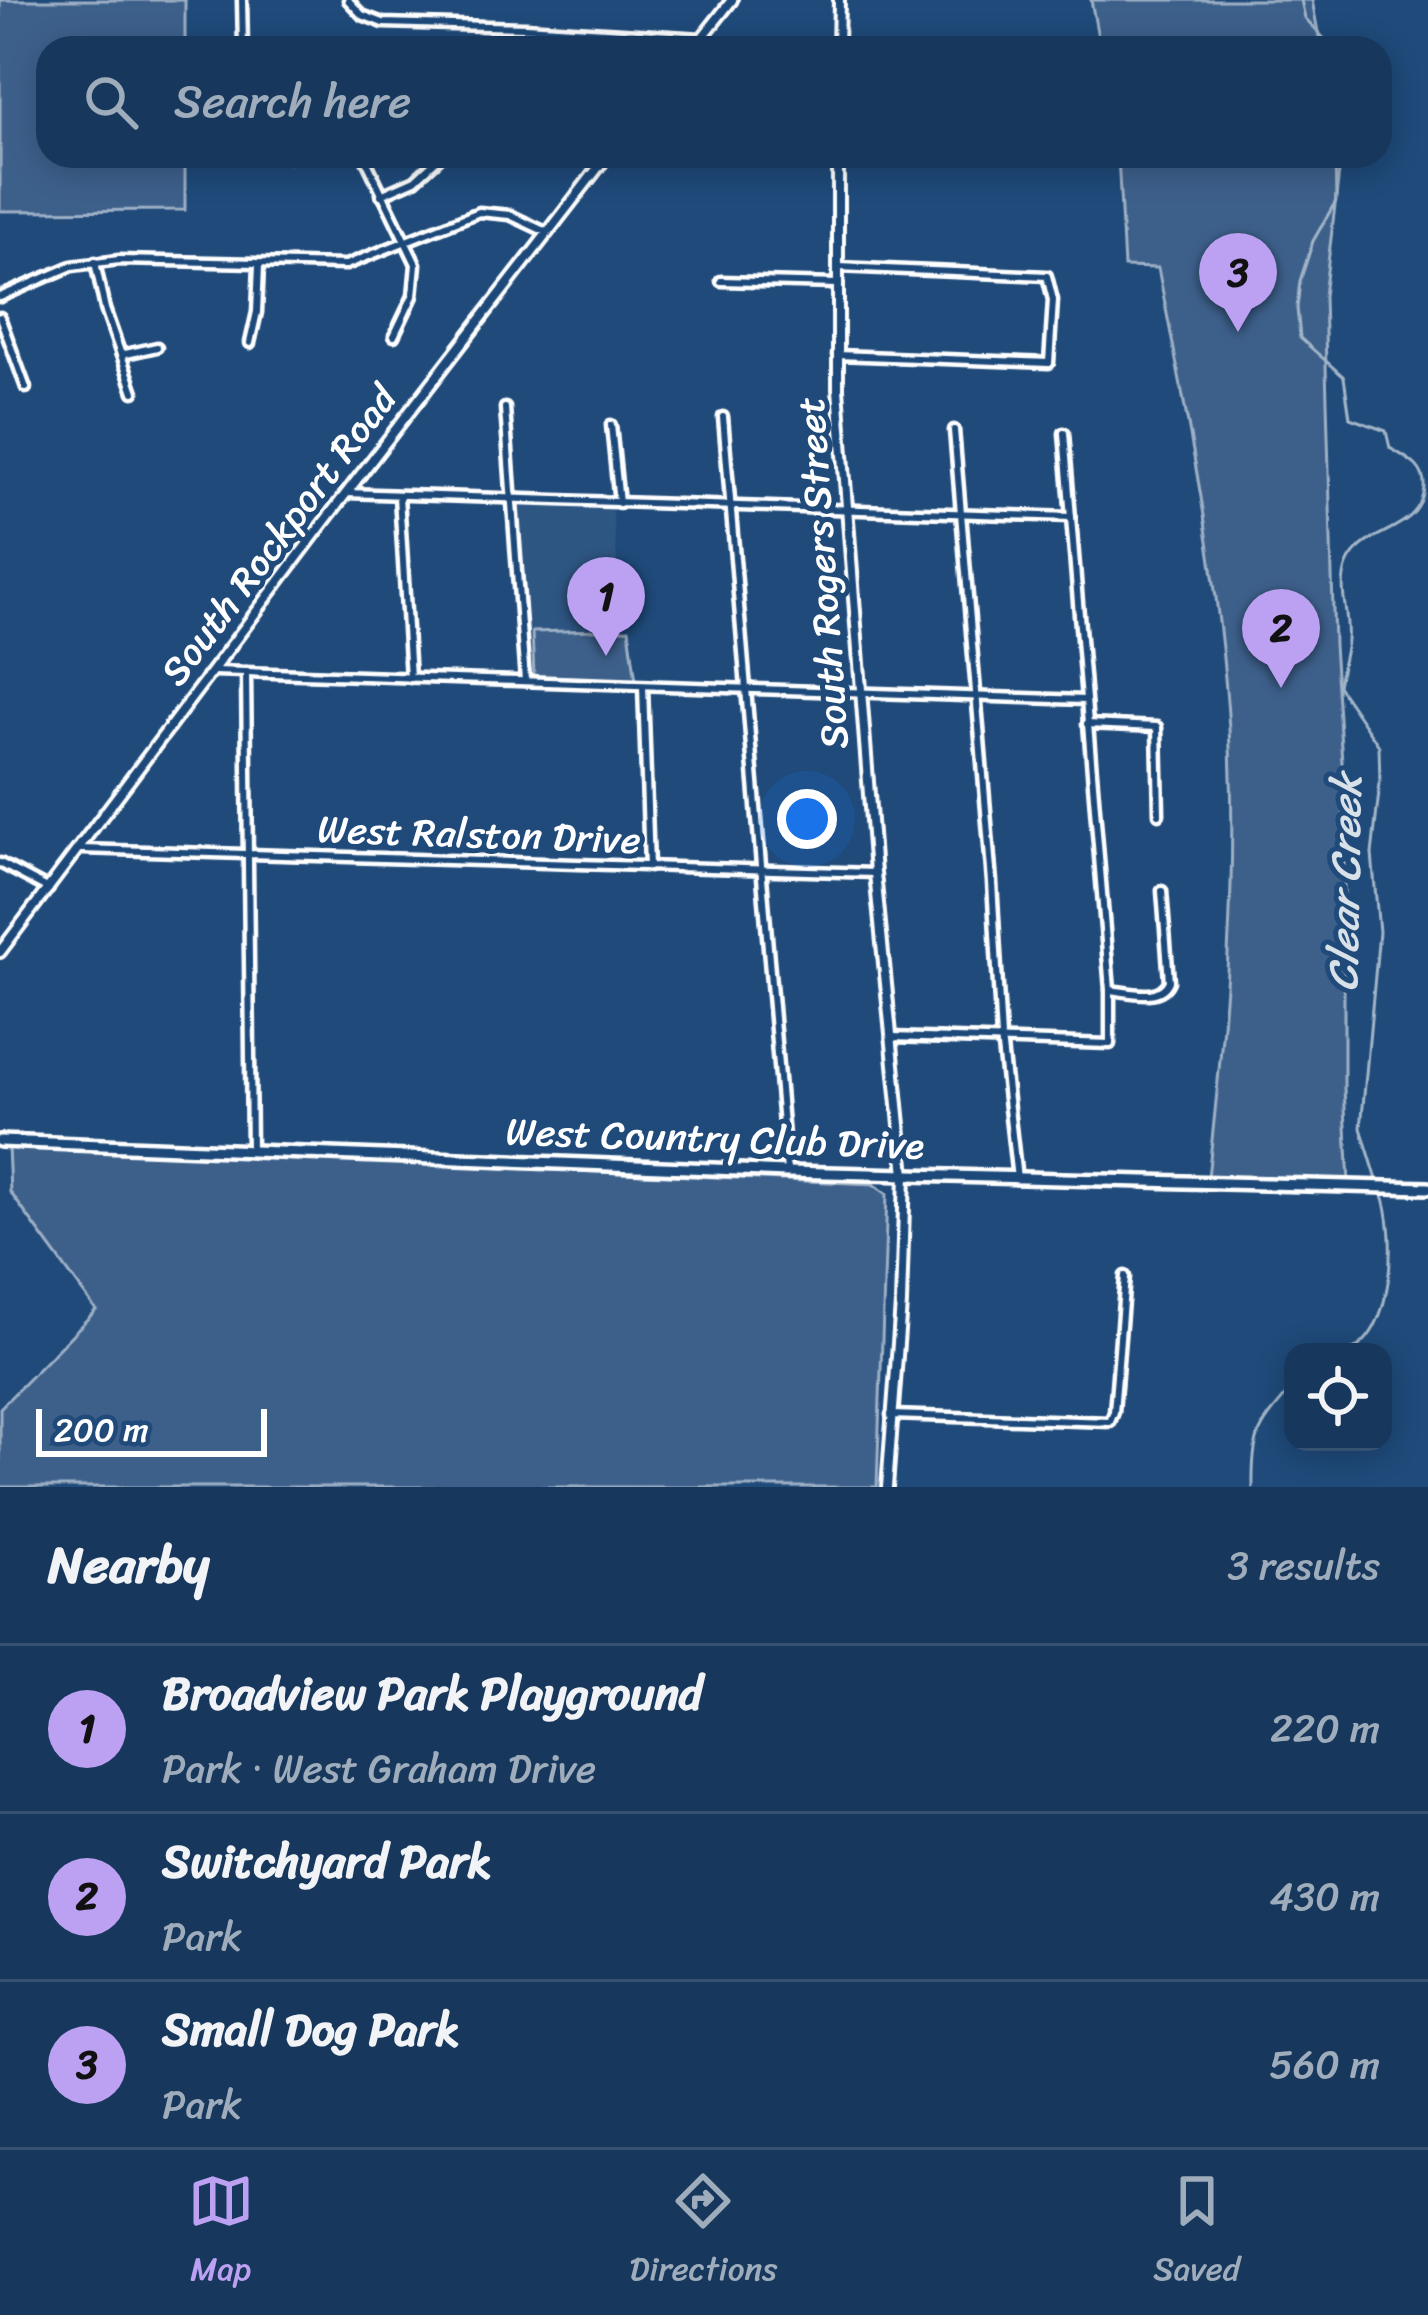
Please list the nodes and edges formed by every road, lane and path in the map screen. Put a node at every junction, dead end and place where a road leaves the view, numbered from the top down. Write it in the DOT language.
graph roads {
  1 [pos="242,0"];
  2 [pos="348,0"];
  3 [pos="732,0"];
  4 [pos="838,0"];
  5 [pos="243,36"];
  6 [pos="670,36"];
  7 [pos="703,36"];
  8 [pos="838,36"];
  9 [pos="369,168"];
  10 [pos="428,168"];
  11 [pos="597,168"];
  12 [pos="838,168"];
  13 [pos="381,195"];
  14 [pos="546,232"];
  15 [pos="405,242"];
  16 [pos="95,262"];
  17 [pos="259,265"];
  18 [pos="838,267"];
  19 [pos="721,281"];
  20 [pos="838,284"];
  21 [pos="0,297"];
  22 [pos="0,317"];
  23 [pos="394,336"];
  24 [pos="250,343"];
  25 [pos="157,347"];
  26 [pos="121,355"];
  27 [pos="837,355"];
  28 [pos="26,388"];
  29 [pos="134,392"];
  30 [pos="506,408"];
  31 [pos="723,417"];
  32 [pos="610,425"];
  33 [pos="954,430"];
  34 [pos="1064,433"];
  35 [pos="346,494"];
  36 [pos="399,496"];
  37 [pos="510,500"];
  38 [pos="619,503"];
  39 [pos="730,507"];
  40 [pos="847,510"];
  41 [pos="961,512"];
  42 [pos="1071,517"];
  43 [pos="214,671"];
  44 [pos="246,672"];
  45 [pos="410,677"];
  46 [pos="525,682"];
  47 [pos="643,686"];
  48 [pos="746,689"];
  49 [pos="862,693"];
  50 [pos="976,697"];
  51 [pos="1085,700"];
  52 [pos="1087,724"];
  53 [pos="1159,814"];
  54 [pos="81,849"];
  55 [pos="250,854"];
  56 [pos="0,863"];
  57 [pos="650,867"];
  58 [pos="761,870"];
  59 [pos="875,873"];
  60 [pos="49,889"];
  61 [pos="1162,891"];
  62 [pos="0,952"];
  63 [pos="1110,990"];
  64 [pos="892,1037"];
  65 [pos="1001,1038"];
  66 [pos="0,1141"];
  67 [pos="251,1150"];
  68 [pos="787,1172"];
  69 [pos="905,1174"];
  70 [pos="1018,1179"];
  71 [pos="1428,1188"];
  72 [pos="1125,1276"];
  73 [pos="891,1415"];
  74 [pos="887,1487"];
  1 -- 5 [label="street"];
  2 -- 6 [label="street"];
  3 -- 7 [label="street"];
  4 -- 8 [label="street"];
  9 -- 13 [label="street"];
  10 -- 13 [label="street"];
  11 -- 14 [label="street, South Rockport Road"];
  12 -- 18 [label="street, South Rogers Street"];
  13 -- 15 [label="street"];
  14 -- 15 [label="street"];
  14 -- 35 [label="street, South Rockport Road"];
  15 -- 17 [label="street"];
  15 -- 23 [label="street"];
  16 -- 17 [label="street"];
  16 -- 21 [label="street"];
  16 -- 26 [label="street"];
  17 -- 24 [label="street"];
  18 -- 20 [label="street, South Rogers Street"];
  18 -- 27 [label="street"];
  19 -- 20 [label="street"];
  20 -- 27 [label="street, South Rogers Street"];
  22 -- 28 [label="street"];
  25 -- 26 [label="street"];
  26 -- 29 [label="street"];
  27 -- 40 [label="street, South Rogers Street"];
  30 -- 37 [label="street"];
  31 -- 39 [label="street"];
  32 -- 38 [label="street"];
  33 -- 41 [label="street"];
  34 -- 42 [label="street"];
  35 -- 36 [label="street"];
  35 -- 43 [label="street, South Rockport Road"];
  36 -- 37 [label="street"];
  36 -- 45 [label="street"];
  37 -- 38 [label="street"];
  37 -- 46 [label="street"];
  38 -- 39 [label="street"];
  39 -- 40 [label="street"];
  39 -- 48 [label="street"];
  40 -- 41 [label="street"];
  40 -- 49 [label="street, South Rogers Street"];
  41 -- 42 [label="street"];
  41 -- 50 [label="street"];
  42 -- 51 [label="street"];
  43 -- 44 [label="street"];
  43 -- 54 [label="street, South Rockport Road"];
  44 -- 45 [label="street"];
  44 -- 55 [label="street"];
  45 -- 46 [label="street"];
  46 -- 47 [label="street"];
  47 -- 48 [label="street"];
  47 -- 57 [label="street"];
  48 -- 49 [label="street"];
  48 -- 58 [label="street"];
  49 -- 50 [label="street"];
  49 -- 59 [label="street, South Rogers Street"];
  50 -- 51 [label="street"];
  50 -- 65 [label="street"];
  51 -- 52 [label="street"];
  52 -- 53 [label="street"];
  52 -- 63 [label="street"];
  54 -- 55 [label="street, West Ralston Drive"];
  54 -- 60 [label="street, South Rockport Road"];
  55 -- 57 [label="street, West Ralston Drive"];
  55 -- 67 [label="street"];
  56 -- 60 [label="street"];
  57 -- 58 [label="street, West Ralston Drive"];
  58 -- 59 [label="street, West Ralston Drive"];
  58 -- 68 [label="street"];
  59 -- 64 [label="street, South Rogers Street"];
  60 -- 62 [label="street, South Rockport Road"];
  61 -- 63 [label="street"];
  63 -- 65 [label="street"];
  64 -- 65 [label="street"];
  64 -- 69 [label="street, South Rogers Street"];
  65 -- 70 [label="street"];
  66 -- 67 [label="main road, West Country Club Drive"];
  67 -- 68 [label="main road, West Country Club Drive"];
  68 -- 69 [label="main road, West Country Club Drive"];
  69 -- 70 [label="main road, West Country Club Drive"];
  69 -- 73 [label="street, South Rogers Street"];
  70 -- 71 [label="main road, West Country Club Drive"];
  72 -- 73 [label="street"];
  73 -- 74 [label="street, South Rogers Street"];
}
